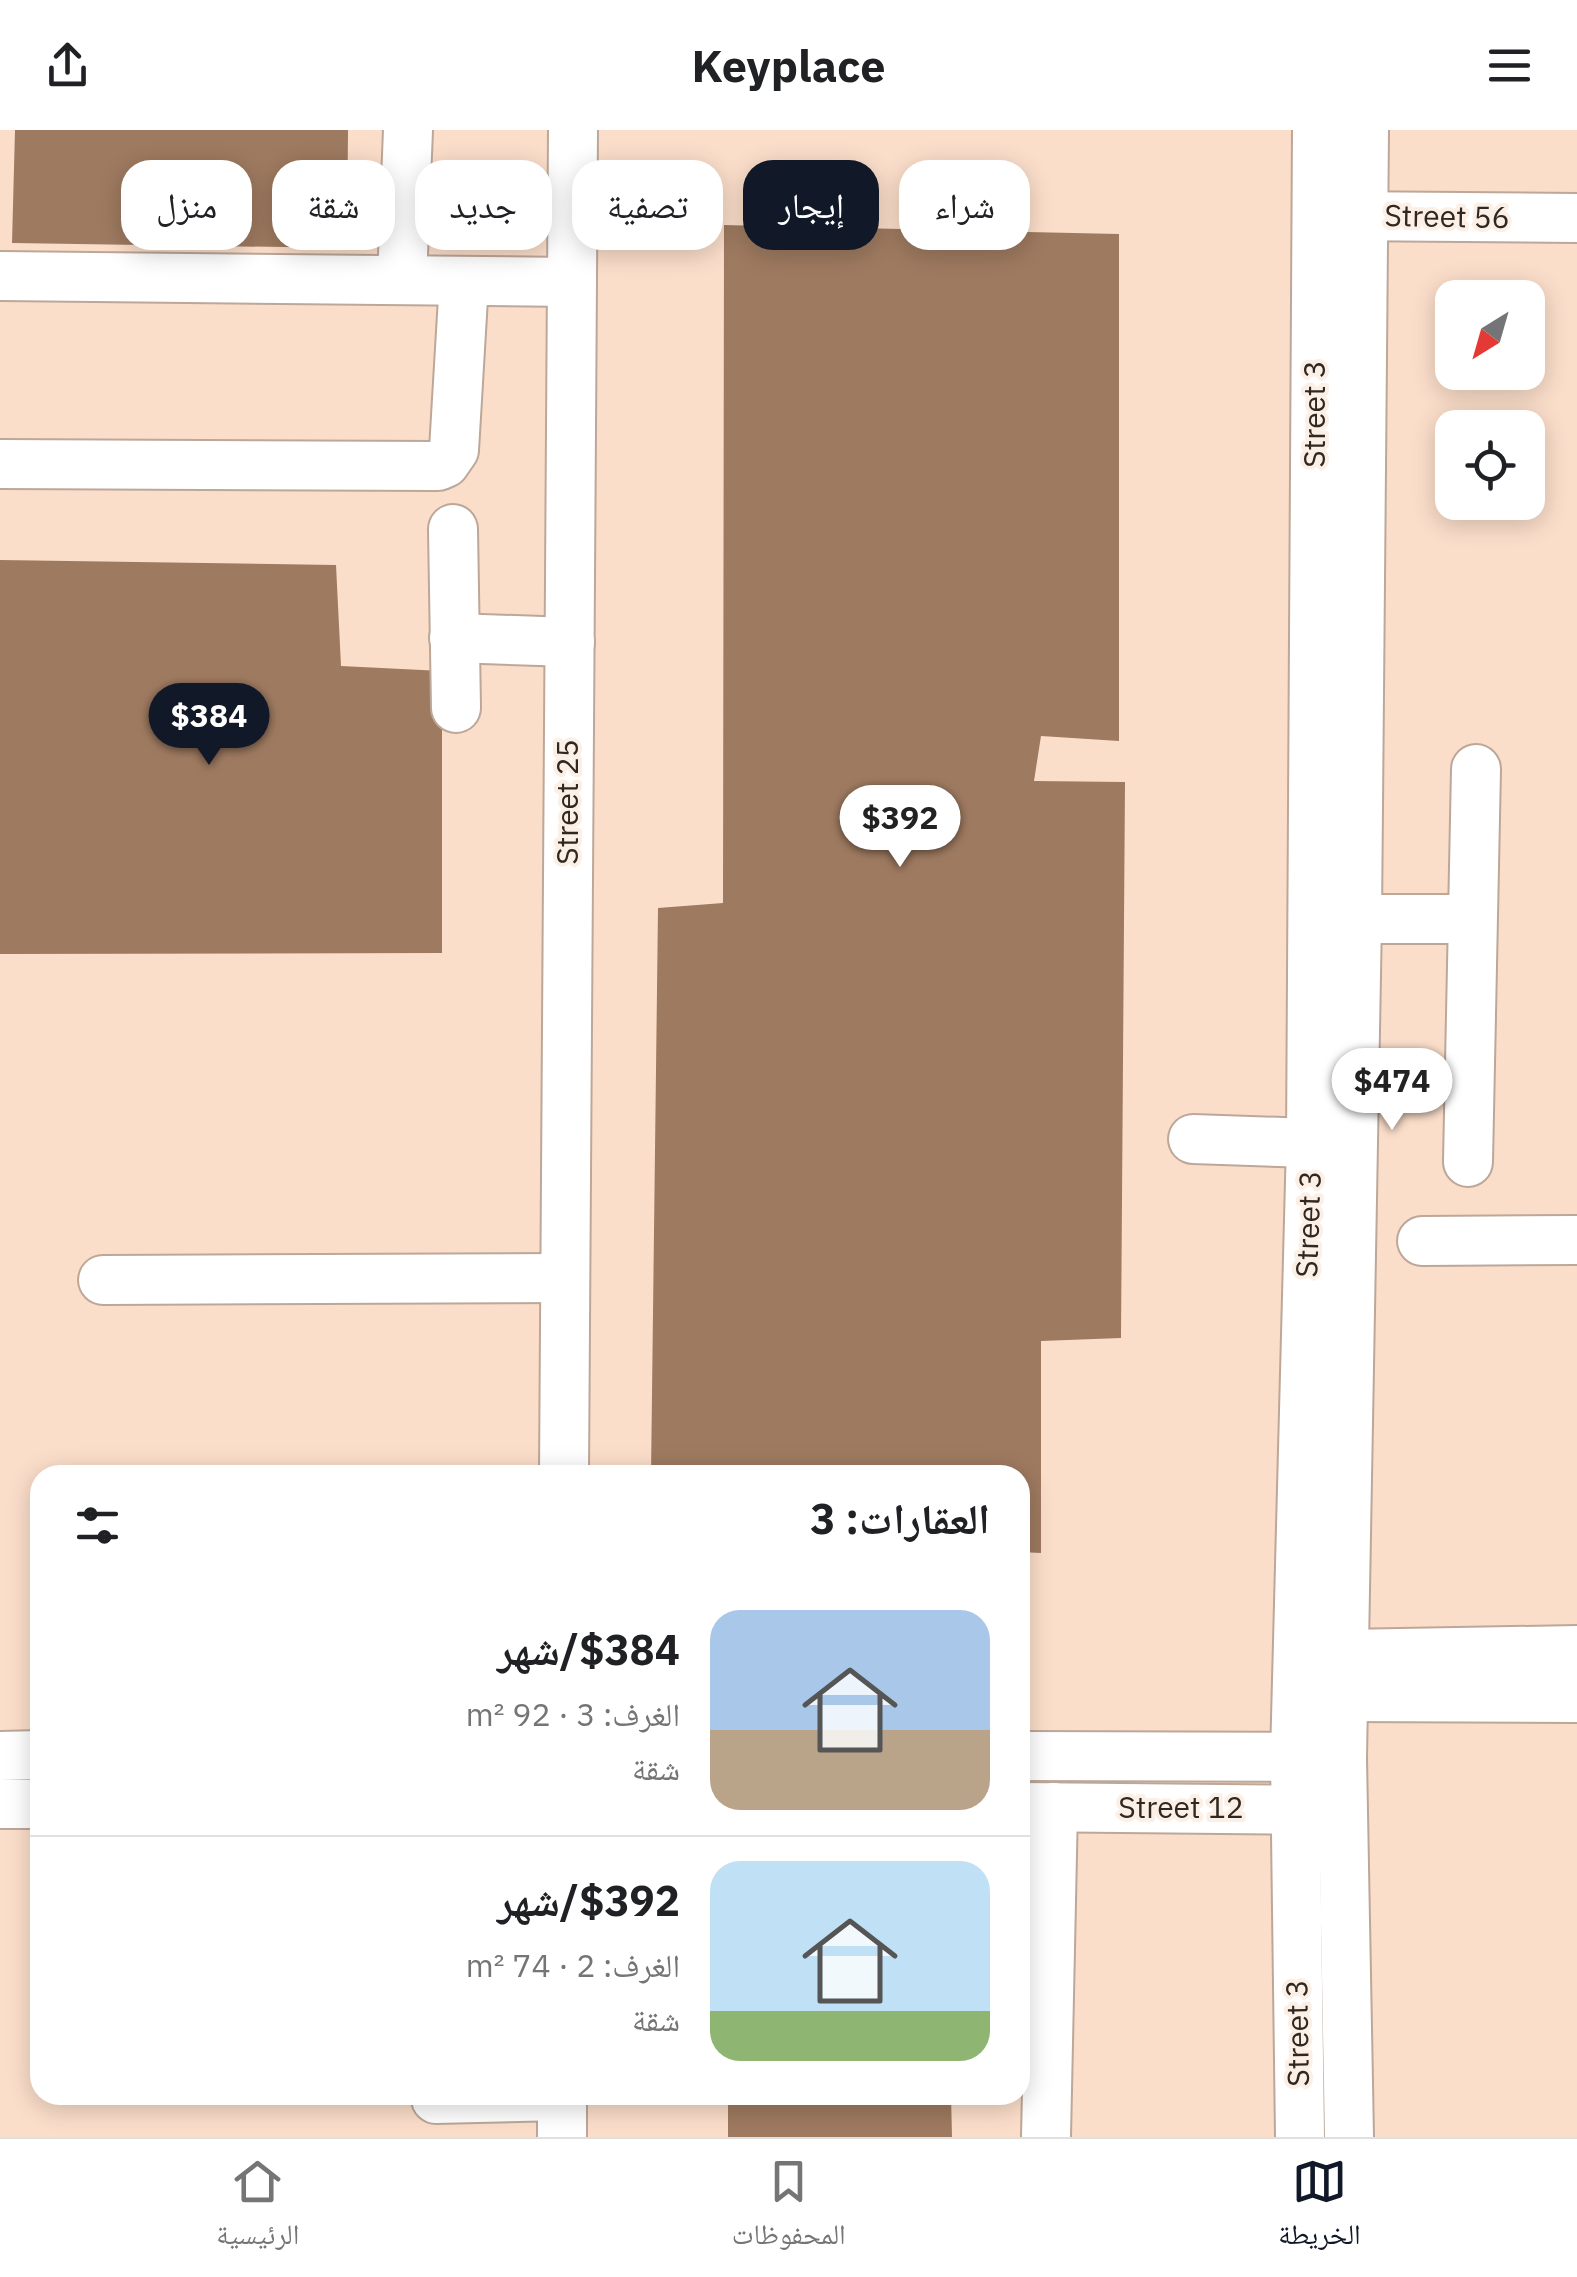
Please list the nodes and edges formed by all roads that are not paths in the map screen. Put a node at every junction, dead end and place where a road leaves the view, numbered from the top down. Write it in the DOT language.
graph roads {
  1 [pos="408,130"];
  2 [pos="573,130"];
  3 [pos="1317,130"];
  4 [pos="1364,130"];
  5 [pos="1316,216"];
  6 [pos="1364,216"];
  7 [pos="1577,218"];
  8 [pos="0,276"];
  9 [pos="402,280"];
  10 [pos="464,281"];
  11 [pos="572,282"];
  12 [pos="0,464"];
  13 [pos="453,529"];
  14 [pos="1337,599"];
  15 [pos="570,654"];
  16 [pos="1476,769"];
  17 [pos="1356,919"];
  18 [pos="1472,919"];
  19 [pos="1193,1139"];
  20 [pos="1332,1144"];
  21 [pos="1468,1162"];
  22 [pos="1577,1240"];
  23 [pos="1422,1241"];
  24 [pos="565,1278"];
  25 [pos="103,1280"];
  26 [pos="564,1465"];
  27 [pos="1577,1650"];
  28 [pos="1344,1676"];
  29 [pos="1577,1698"];
  30 [pos="0,1756"];
  31 [pos="30,1756"];
  32 [pos="1030,1756"];
  33 [pos="1295,1757"];
  34 [pos="1342,1758"];
  35 [pos="0,1804"];
  36 [pos="30,1804"];
  37 [pos="1037,1807"];
  38 [pos="1295,1810"];
  39 [pos="1342,1810"];
  40 [pos="562,2105"];
  41 [pos="562,2137"];
  42 [pos="1046,2137"];
  43 [pos="1300,2137"];
  44 [pos="1349,2137"];
  1 -- 9 [label="street"];
  2 -- 11 [label="street, Street 25"];
  3 -- 5 [label="street, Street 3"];
  4 -- 6 [label="street, Street 3"];
  5 -- 6 [label="street, Street 56"];
  5 -- 14 [label="street, Street 3"];
  6 -- 7 [label="street, Street 56"];
  6 -- 14 [label="street, Street 3"];
  8 -- 9 [label="street"];
  9 -- 10 [label="street"];
  10 -- 11 [label="street"];
  10 -- 12 [label="street"];
  11 -- 15 [label="street, Street 25"];
  13 -- 15 [label="street"];
  14 -- 17 [label="street, Street 3"];
  14 -- 20 [label="street, Street 3"];
  15 -- 24 [label="street, Street 25"];
  16 -- 18 [label="street"];
  17 -- 18 [label="street"];
  17 -- 20 [label="street, Street 3"];
  18 -- 21 [label="street"];
  19 -- 20 [label="street"];
  20 -- 28 [label="street, Street 3"];
  20 -- 33 [label="street, Street 3"];
  22 -- 23 [label="street"];
  24 -- 25 [label="street"];
  24 -- 26 [label="street, Street 25"];
  27 -- 28 [label="street"];
  28 -- 29 [label="street"];
  28 -- 34 [label="street, Street 3"];
  30 -- 31 [label="street"];
  32 -- 33 [label="street, Street 12"];
  33 -- 34 [label="street, Street 12"];
  33 -- 38 [label="street, Street 3"];
  34 -- 39 [label="street, Street 3"];
  35 -- 36 [label="street"];
  37 -- 38 [label="street, Street 12"];
  37 -- 42 [label="street"];
  38 -- 39 [label="street, Street 12"];
  38 -- 43 [label="street, Street 3"];
  39 -- 44 [label="street, Street 3"];
  40 -- 41 [label="street"];
}
